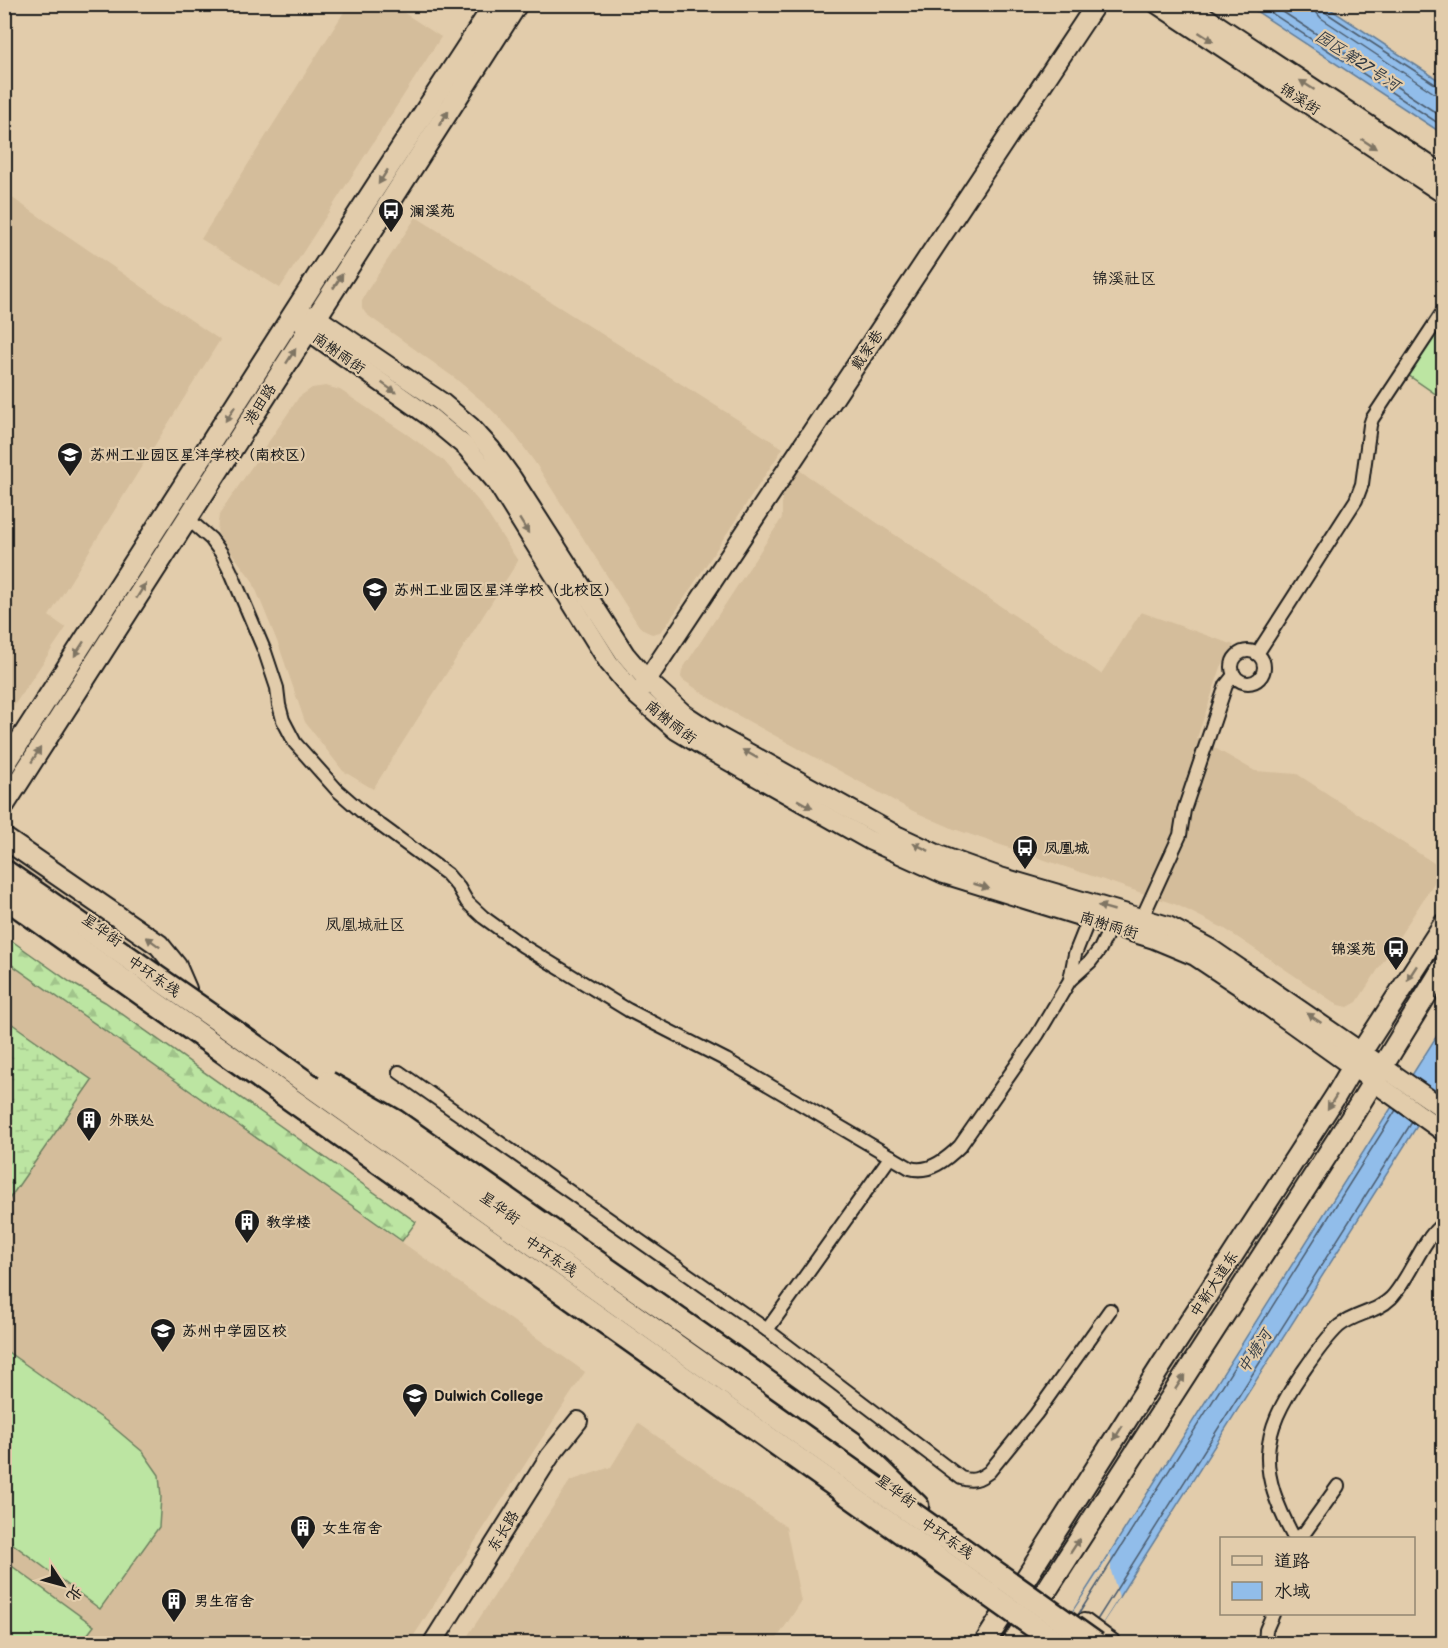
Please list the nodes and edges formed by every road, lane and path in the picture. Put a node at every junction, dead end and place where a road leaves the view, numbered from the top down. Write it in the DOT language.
graph roads {
  1 [pos="495,4"];
  2 [pos="517,4"];
  3 [pos="1096,4"];
  4 [pos="1157,4"];
  5 [pos="1186,4"];
  6 [pos="1443,175"];
  7 [pos="1443,194"];
  8 [pos="1443,310"];
  9 [pos="295,312"];
  10 [pos="311,324"];
  11 [pos="187,518"];
  12 [pos="1257,654"];
  13 [pos="1234,675"];
  14 [pos="647,680"];
  15 [pos="636,695"];
  16 [pos="4,766"];
  17 [pos="4,805"];
  18 [pos="4,838"];
  19 [pos="4,860"];
  20 [pos="4,871"];
  21 [pos="4,896"];
  22 [pos="4,909"];
  23 [pos="1142,918"];
  24 [pos="1089,919"];
  25 [pos="1443,924"];
  26 [pos="1111,926"];
  27 [pos="1443,966"];
  28 [pos="1070,980"];
  29 [pos="186,989"];
  30 [pos="218,1020"];
  31 [pos="1358,1059"];
  32 [pos="399,1072"];
  33 [pos="1378,1073"];
  34 [pos="1439,1105"];
  35 [pos="1443,1132"];
  36 [pos="891,1156"];
  37 [pos="1443,1223"];
  38 [pos="1110,1311"];
  39 [pos="767,1330"];
  40 [pos="578,1421"];
  41 [pos="1338,1486"];
  42 [pos="917,1506"];
  43 [pos="1295,1537"];
  44 [pos="1299,1537"];
  45 [pos="1024,1582"];
  46 [pos="1043,1595"];
  47 [pos="1273,1615"];
  48 [pos="1002,1616"];
  49 [pos="1017,1636"];
  50 [pos="1101,1640"];
  51 [pos="432,1644"];
  52 [pos="984,1644"];
  53 [pos="1042,1644"];
  54 [pos="1059,1644"];
  55 [pos="1265,1644"];
  1 -- 9 [label="main road, 港田路, one-way"];
  10 -- 2 [label="main road, 港田路, one-way"];
  3 -- 14 [label="main road, 戴家巷"];
  4 -- 7 [label="main road, 锦溪街, one-way"];
  6 -- 5 [label="main road, 锦溪街, one-way"];
  8 -- 12 [label="street"];
  9 -- 10 [label="main road, 南榭雨街"];
  9 -- 16 [label="main road, 港田路, one-way"];
  11 -- 10 [label="main road, 港田路, one-way"];
  10 -- 14 [label="main road, 南榭雨街"];
  10 -- 15 [label="main road, 南榭雨街, one-way"];
  17 -- 11 [label="main road, 港田路, one-way"];
  11 -- 36 [label="street"];
  12 -- 13 [label="street"];
  12 -- 13 [label="street"];
  13 -- 23 [label="street"];
  14 -- 15 [label="main road, 戴家巷"];
  23 -- 14 [label="main road, 南榭雨街, one-way"];
  15 -- 24 [label="main road, 南榭雨街, one-way"];
  29 -- 18 [label="main road, one-way"];
  19 -- 29 [label="main road, 星华街"];
  20 -- 30 [label="highway, 中环东线, bridge"];
  21 -- 54 [label="highway, 中环东线, bridge"];
  22 -- 48 [label="main road"];
  31 -- 23 [label="main road, 南榭雨街, one-way"];
  24 -- 26 [label="main road, 南榭雨街"];
  24 -- 28 [label="street"];
  25 -- 31 [label="main road, 中新大道东, one-way"];
  26 -- 28 [label="street"];
  26 -- 31 [label="main road, 南榭雨街"];
  27 -- 33 [label="main road, 中新大道东"];
  28 -- 36 [label="street"];
  29 -- 42 [label="main road, 星华街"];
  30 -- 42 [label="highway, bridge"];
  30 -- 50 [label="highway, 中环东线, bridge"];
  31 -- 33 [label="main road, 南榭雨街"];
  31 -- 45 [label="main road, 中新大道东, one-way"];
  32 -- 39 [label="street"];
  33 -- 34 [label="main road, 南榭雨街"];
  33 -- 35 [label="main road, 南榭雨街"];
  46 -- 33 [label="main road, 中新大道东, one-way"];
  36 -- 39 [label="street"];
  37 -- 43 [label="street"];
  38 -- 39 [label="street"];
  40 -- 51 [label="main road, 东长路"];
  41 -- 44 [label="street"];
  42 -- 45 [label="main road, 星华街"];
  45 -- 46 [label="main road, 星华街"];
  45 -- 48 [label="main road, 中新大道东"];
  46 -- 49 [label="main road, 中新大道东"];
  46 -- 50 [label="main road, 星华街"];
  47 -- 55 [label="street"];
  48 -- 49 [label="main road"];
  48 -- 52 [label="main road, 中新大道东"];
  49 -- 53 [label="main road"];
}
